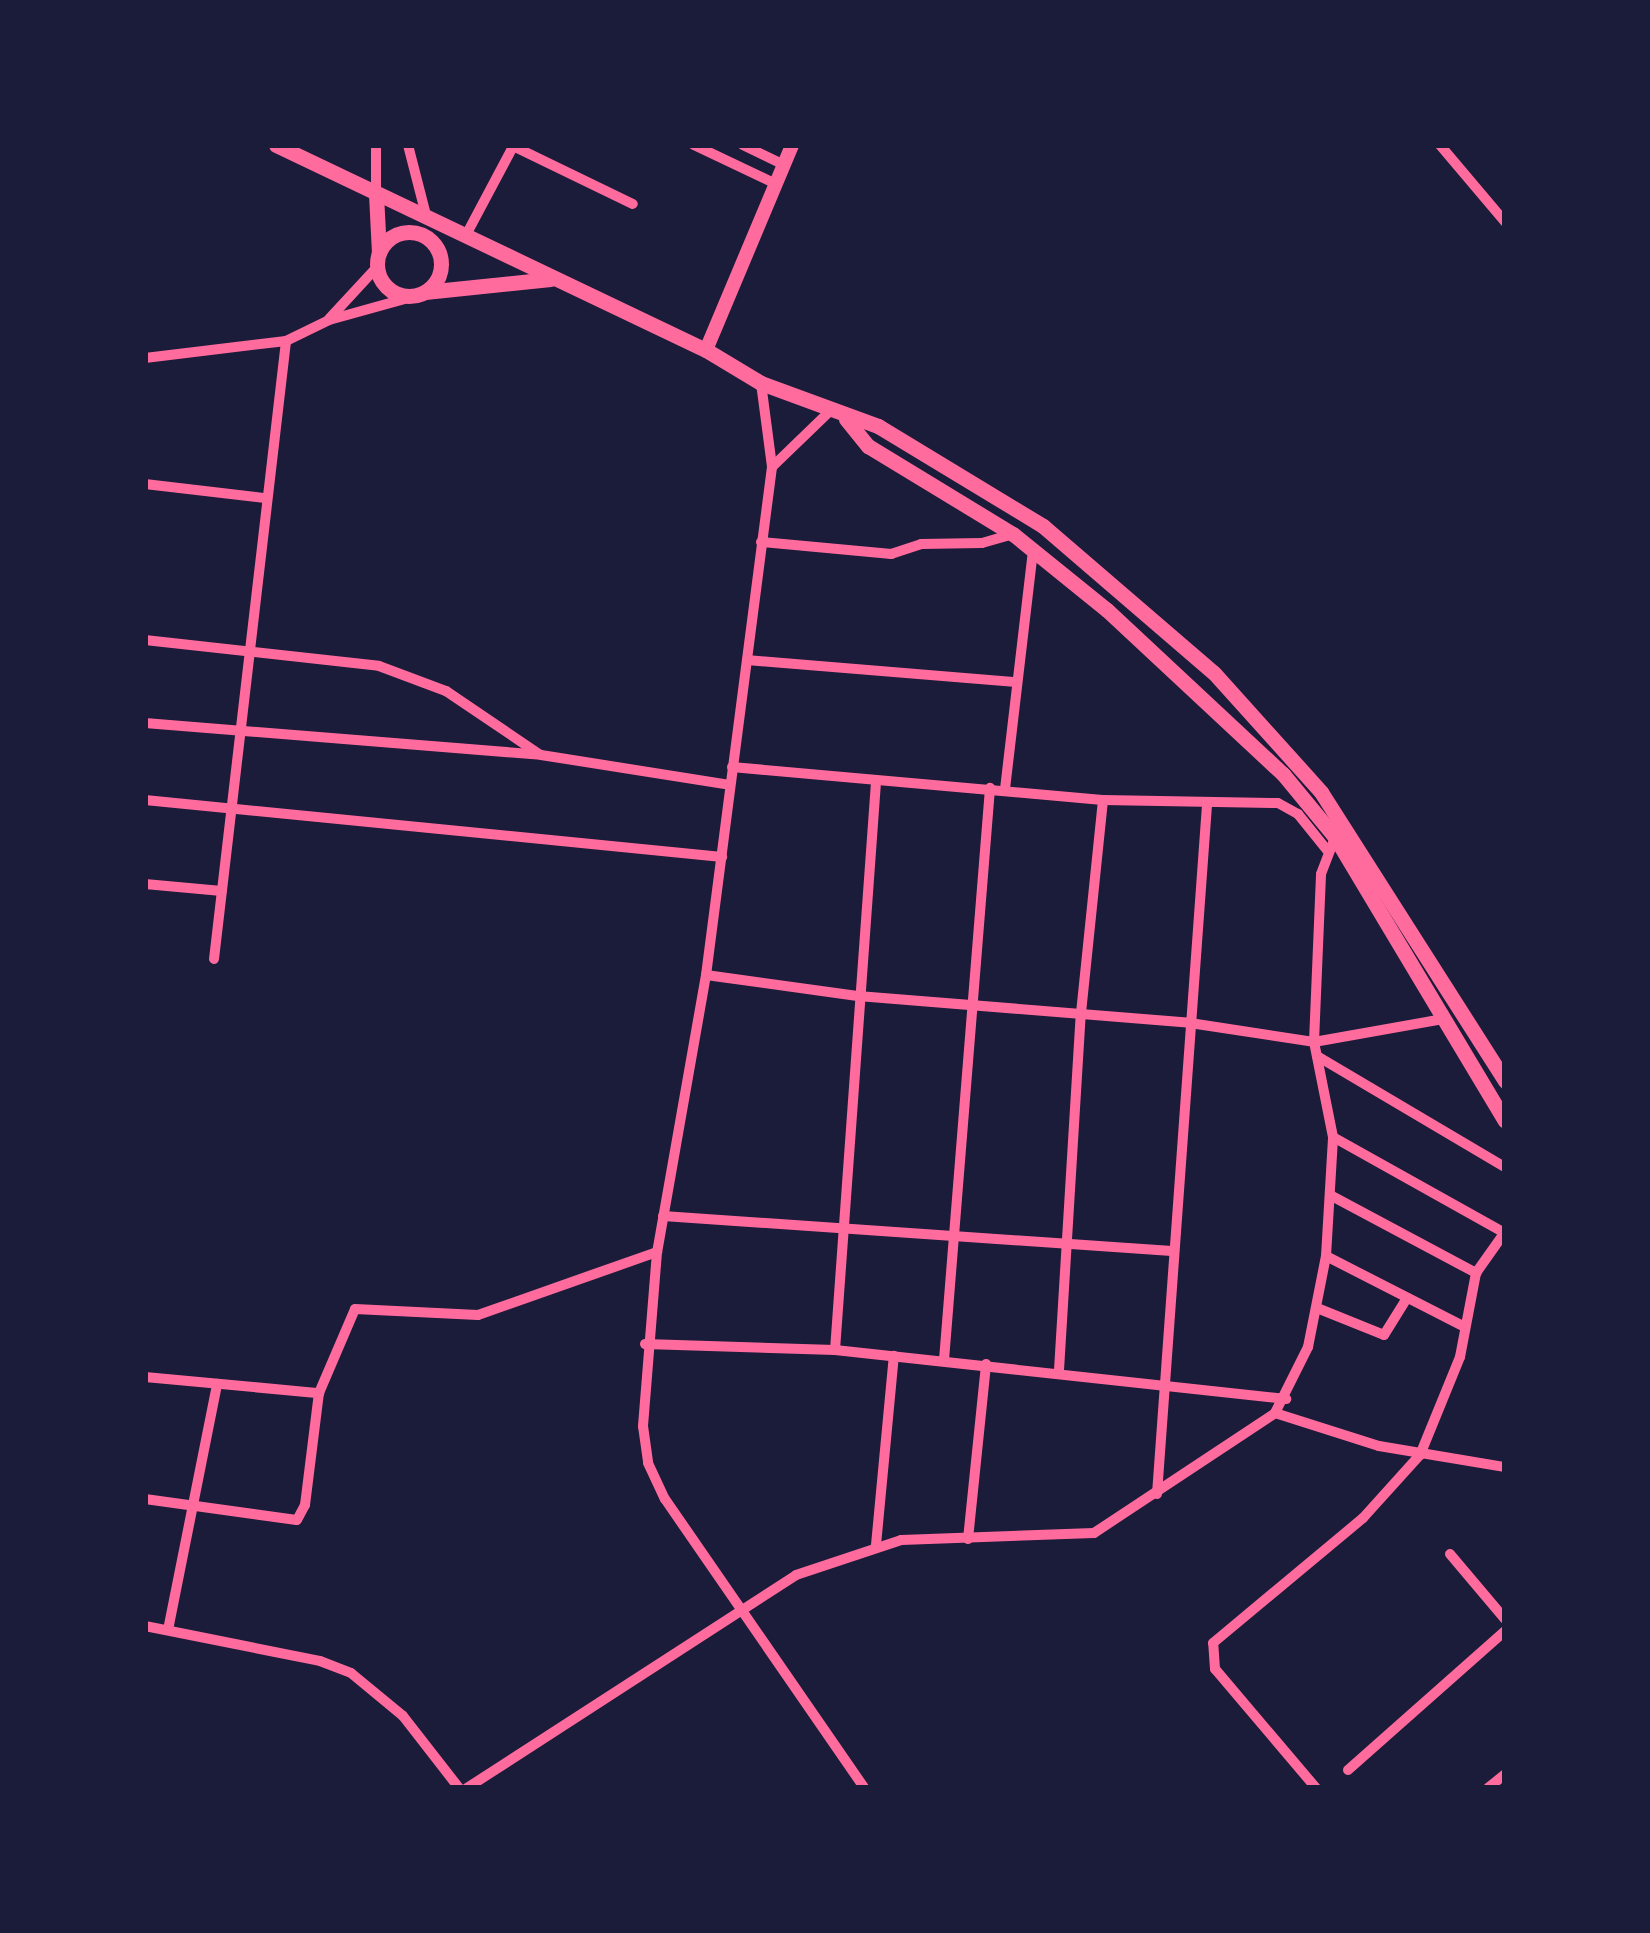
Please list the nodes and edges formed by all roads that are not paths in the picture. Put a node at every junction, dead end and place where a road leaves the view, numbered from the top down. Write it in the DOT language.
graph roads {
  1 [pos="276,145"];
  2 [pos="376,145"];
  3 [pos="408,145"];
  4 [pos="513,145"];
  5 [pos="694,145"];
  6 [pos="743,145"];
  7 [pos="792,145"];
  8 [pos="1440,145"];
  9 [pos="782,164"];
  10 [pos="774,183"];
  11 [pos="376,194"];
  12 [pos="632,204"];
  13 [pos="428,220"];
  14 [pos="1505,222"];
  15 [pos="404,232"];
  16 [pos="465,238"];
  17 [pos="434,244"];
  18 [pos="378,260"];
  19 [pos="550,278"];
  20 [pos="420,294"];
  21 [pos="329,320"];
  22 [pos="286,341"];
  23 [pos="706,350"];
  24 [pos="145,358"];
  25 [pos="762,383"];
  26 [pos="829,412"];
  27 [pos="846,419"];
  28 [pos="772,467"];
  29 [pos="145,484"];
  30 [pos="265,498"];
  31 [pos="1013,534"];
  32 [pos="761,542"];
  33 [pos="1032,549"];
  34 [pos="1172,635"];
  35 [pos="145,640"];
  36 [pos="247,648"];
  37 [pos="1158,655"];
  38 [pos="747,660"];
  39 [pos="1013,682"];
  40 [pos="145,723"];
  41 [pos="238,728"];
  42 [pos="540,755"];
  43 [pos="732,766"];
  44 [pos="876,782"];
  45 [pos="730,785"];
  46 [pos="990,788"];
  47 [pos="1005,789"];
  48 [pos="145,800"];
  49 [pos="1103,800"];
  50 [pos="1207,805"];
  51 [pos="230,808"];
  52 [pos="1331,844"];
  53 [pos="722,857"];
  54 [pos="145,884"];
  55 [pos="222,891"];
  56 [pos="214,959"];
  57 [pos="706,975"];
  58 [pos="858,996"];
  59 [pos="970,1003"];
  60 [pos="1082,1013"];
  61 [pos="1443,1019"];
  62 [pos="1190,1022"];
  63 [pos="1314,1042"];
  64 [pos="1317,1056"];
  65 [pos="1505,1081"];
  66 [pos="1505,1121"];
  67 [pos="1332,1137"];
  68 [pos="1505,1167"];
  69 [pos="1330,1195"];
  70 [pos="663,1216"];
  71 [pos="842,1229"];
  72 [pos="1505,1232"];
  73 [pos="953,1238"];
  74 [pos="1069,1245"];
  75 [pos="1172,1251"];
  76 [pos="657,1252"];
  77 [pos="1326,1256"];
  78 [pos="1476,1273"];
  79 [pos="1407,1298"];
  80 [pos="1316,1308"];
  81 [pos="1465,1326"];
  82 [pos="645,1344"];
  83 [pos="835,1350"];
  84 [pos="894,1356"];
  85 [pos="944,1360"];
  86 [pos="986,1364"];
  87 [pos="1059,1370"];
  88 [pos="145,1377"];
  89 [pos="1164,1382"];
  90 [pos="217,1384"];
  91 [pos="319,1394"];
  92 [pos="1286,1399"];
  93 [pos="1276,1413"];
  94 [pos="1420,1455"];
  95 [pos="1505,1467"];
  96 [pos="1157,1494"];
  97 [pos="145,1498"];
  98 [pos="194,1504"];
  99 [pos="968,1539"];
  100 [pos="876,1545"];
  101 [pos="1450,1554"];
  102 [pos="742,1610"];
  103 [pos="1505,1620"];
  104 [pos="145,1626"];
  105 [pos="168,1630"];
  106 [pos="1505,1631"];
  107 [pos="1348,1770"];
  108 [pos="1505,1774"];
  109 [pos="458,1788"];
  110 [pos="466,1788"];
  111 [pos="864,1788"];
  112 [pos="1316,1788"];
  113 [pos="1488,1788"];
  1 -- 11 [label="main road"];
  2 -- 11 [label="street"];
  3 -- 13 [label="street"];
  4 -- 12 [label="street"];
  4 -- 16 [label="street"];
  5 -- 10 [label="street"];
  6 -- 9 [label="street"];
  7 -- 9 [label="main road"];
  8 -- 14 [label="street"];
  9 -- 10 [label="main road"];
  10 -- 23 [label="main road"];
  11 -- 13 [label="main road"];
  11 -- 18 [label="main road"];
  13 -- 15 [label="main road"];
  13 -- 16 [label="main road"];
  13 -- 17 [label="main road"];
  15 -- 17 [label="main road"];
  15 -- 18 [label="main road"];
  16 -- 19 [label="main road"];
  17 -- 20 [label="main road"];
  18 -- 20 [label="main road"];
  18 -- 21 [label="street"];
  19 -- 20 [label="main road"];
  19 -- 23 [label="main road"];
  20 -- 21 [label="street"];
  21 -- 22 [label="street"];
  22 -- 24 [label="street"];
  22 -- 30 [label="street"];
  23 -- 25 [label="main road"];
  25 -- 26 [label="main road"];
  25 -- 28 [label="street"];
  26 -- 27 [label="main road"];
  26 -- 28 [label="street"];
  27 -- 31 [label="main road"];
  27 -- 34 [label="main road"];
  28 -- 32 [label="street"];
  29 -- 30 [label="street"];
  30 -- 36 [label="street"];
  31 -- 32 [label="street"];
  31 -- 33 [label="main road"];
  32 -- 38 [label="street"];
  33 -- 37 [label="main road"];
  33 -- 39 [label="street"];
  34 -- 37 [label="main road"];
  34 -- 65 [label="main road"];
  35 -- 36 [label="street"];
  36 -- 41 [label="street"];
  36 -- 42 [label="street"];
  37 -- 52 [label="main road"];
  38 -- 39 [label="street"];
  38 -- 43 [label="street"];
  39 -- 47 [label="street"];
  40 -- 41 [label="street"];
  41 -- 42 [label="street"];
  41 -- 51 [label="street"];
  42 -- 45 [label="street"];
  43 -- 44 [label="street"];
  43 -- 45 [label="street"];
  44 -- 46 [label="street"];
  44 -- 58 [label="street"];
  45 -- 53 [label="street"];
  46 -- 47 [label="street"];
  46 -- 59 [label="street"];
  47 -- 49 [label="street"];
  48 -- 51 [label="street"];
  49 -- 50 [label="street"];
  49 -- 60 [label="street"];
  50 -- 52 [label="street"];
  50 -- 62 [label="street"];
  51 -- 53 [label="street"];
  51 -- 55 [label="street"];
  52 -- 61 [label="main road"];
  52 -- 63 [label="street"];
  53 -- 57 [label="street"];
  54 -- 55 [label="street"];
  55 -- 56 [label="street"];
  57 -- 58 [label="street"];
  57 -- 70 [label="street"];
  58 -- 59 [label="street"];
  58 -- 71 [label="street"];
  59 -- 60 [label="street"];
  59 -- 73 [label="street"];
  60 -- 62 [label="street"];
  60 -- 74 [label="street"];
  61 -- 63 [label="street"];
  61 -- 66 [label="main road"];
  62 -- 63 [label="street"];
  62 -- 75 [label="street"];
  63 -- 64 [label="street"];
  64 -- 67 [label="street"];
  64 -- 68 [label="street"];
  67 -- 69 [label="street"];
  67 -- 72 [label="street"];
  69 -- 77 [label="street"];
  69 -- 78 [label="street"];
  70 -- 71 [label="street"];
  70 -- 76 [label="street"];
  71 -- 73 [label="street"];
  71 -- 83 [label="street"];
  72 -- 78 [label="street"];
  73 -- 74 [label="street"];
  73 -- 85 [label="street"];
  74 -- 75 [label="street"];
  74 -- 87 [label="street"];
  75 -- 89 [label="street"];
  76 -- 82 [label="street"];
  76 -- 91 [label="street"];
  77 -- 79 [label="street"];
  77 -- 80 [label="street"];
  78 -- 81 [label="street"];
  79 -- 80 [label="street"];
  79 -- 81 [label="street"];
  80 -- 92 [label="street"];
  81 -- 94 [label="street"];
  82 -- 83 [label="street"];
  82 -- 102 [label="street"];
  83 -- 84 [label="street"];
  84 -- 85 [label="street"];
  84 -- 100 [label="street"];
  85 -- 86 [label="street"];
  86 -- 87 [label="street"];
  86 -- 99 [label="street"];
  87 -- 89 [label="street"];
  88 -- 90 [label="street"];
  89 -- 92 [label="street"];
  89 -- 96 [label="street"];
  90 -- 91 [label="street"];
  90 -- 98 [label="street"];
  91 -- 98 [label="street"];
  92 -- 93 [label="street"];
  93 -- 94 [label="street"];
  93 -- 96 [label="street"];
  94 -- 95 [label="street"];
  94 -- 112 [label="street"];
  96 -- 99 [label="street"];
  97 -- 98 [label="street"];
  98 -- 105 [label="street"];
  99 -- 100 [label="street"];
  100 -- 102 [label="street"];
  101 -- 103 [label="street"];
  102 -- 110 [label="street"];
  102 -- 111 [label="street"];
  104 -- 105 [label="street"];
  105 -- 109 [label="street"];
  106 -- 107 [label="street"];
  108 -- 113 [label="street"];
}
